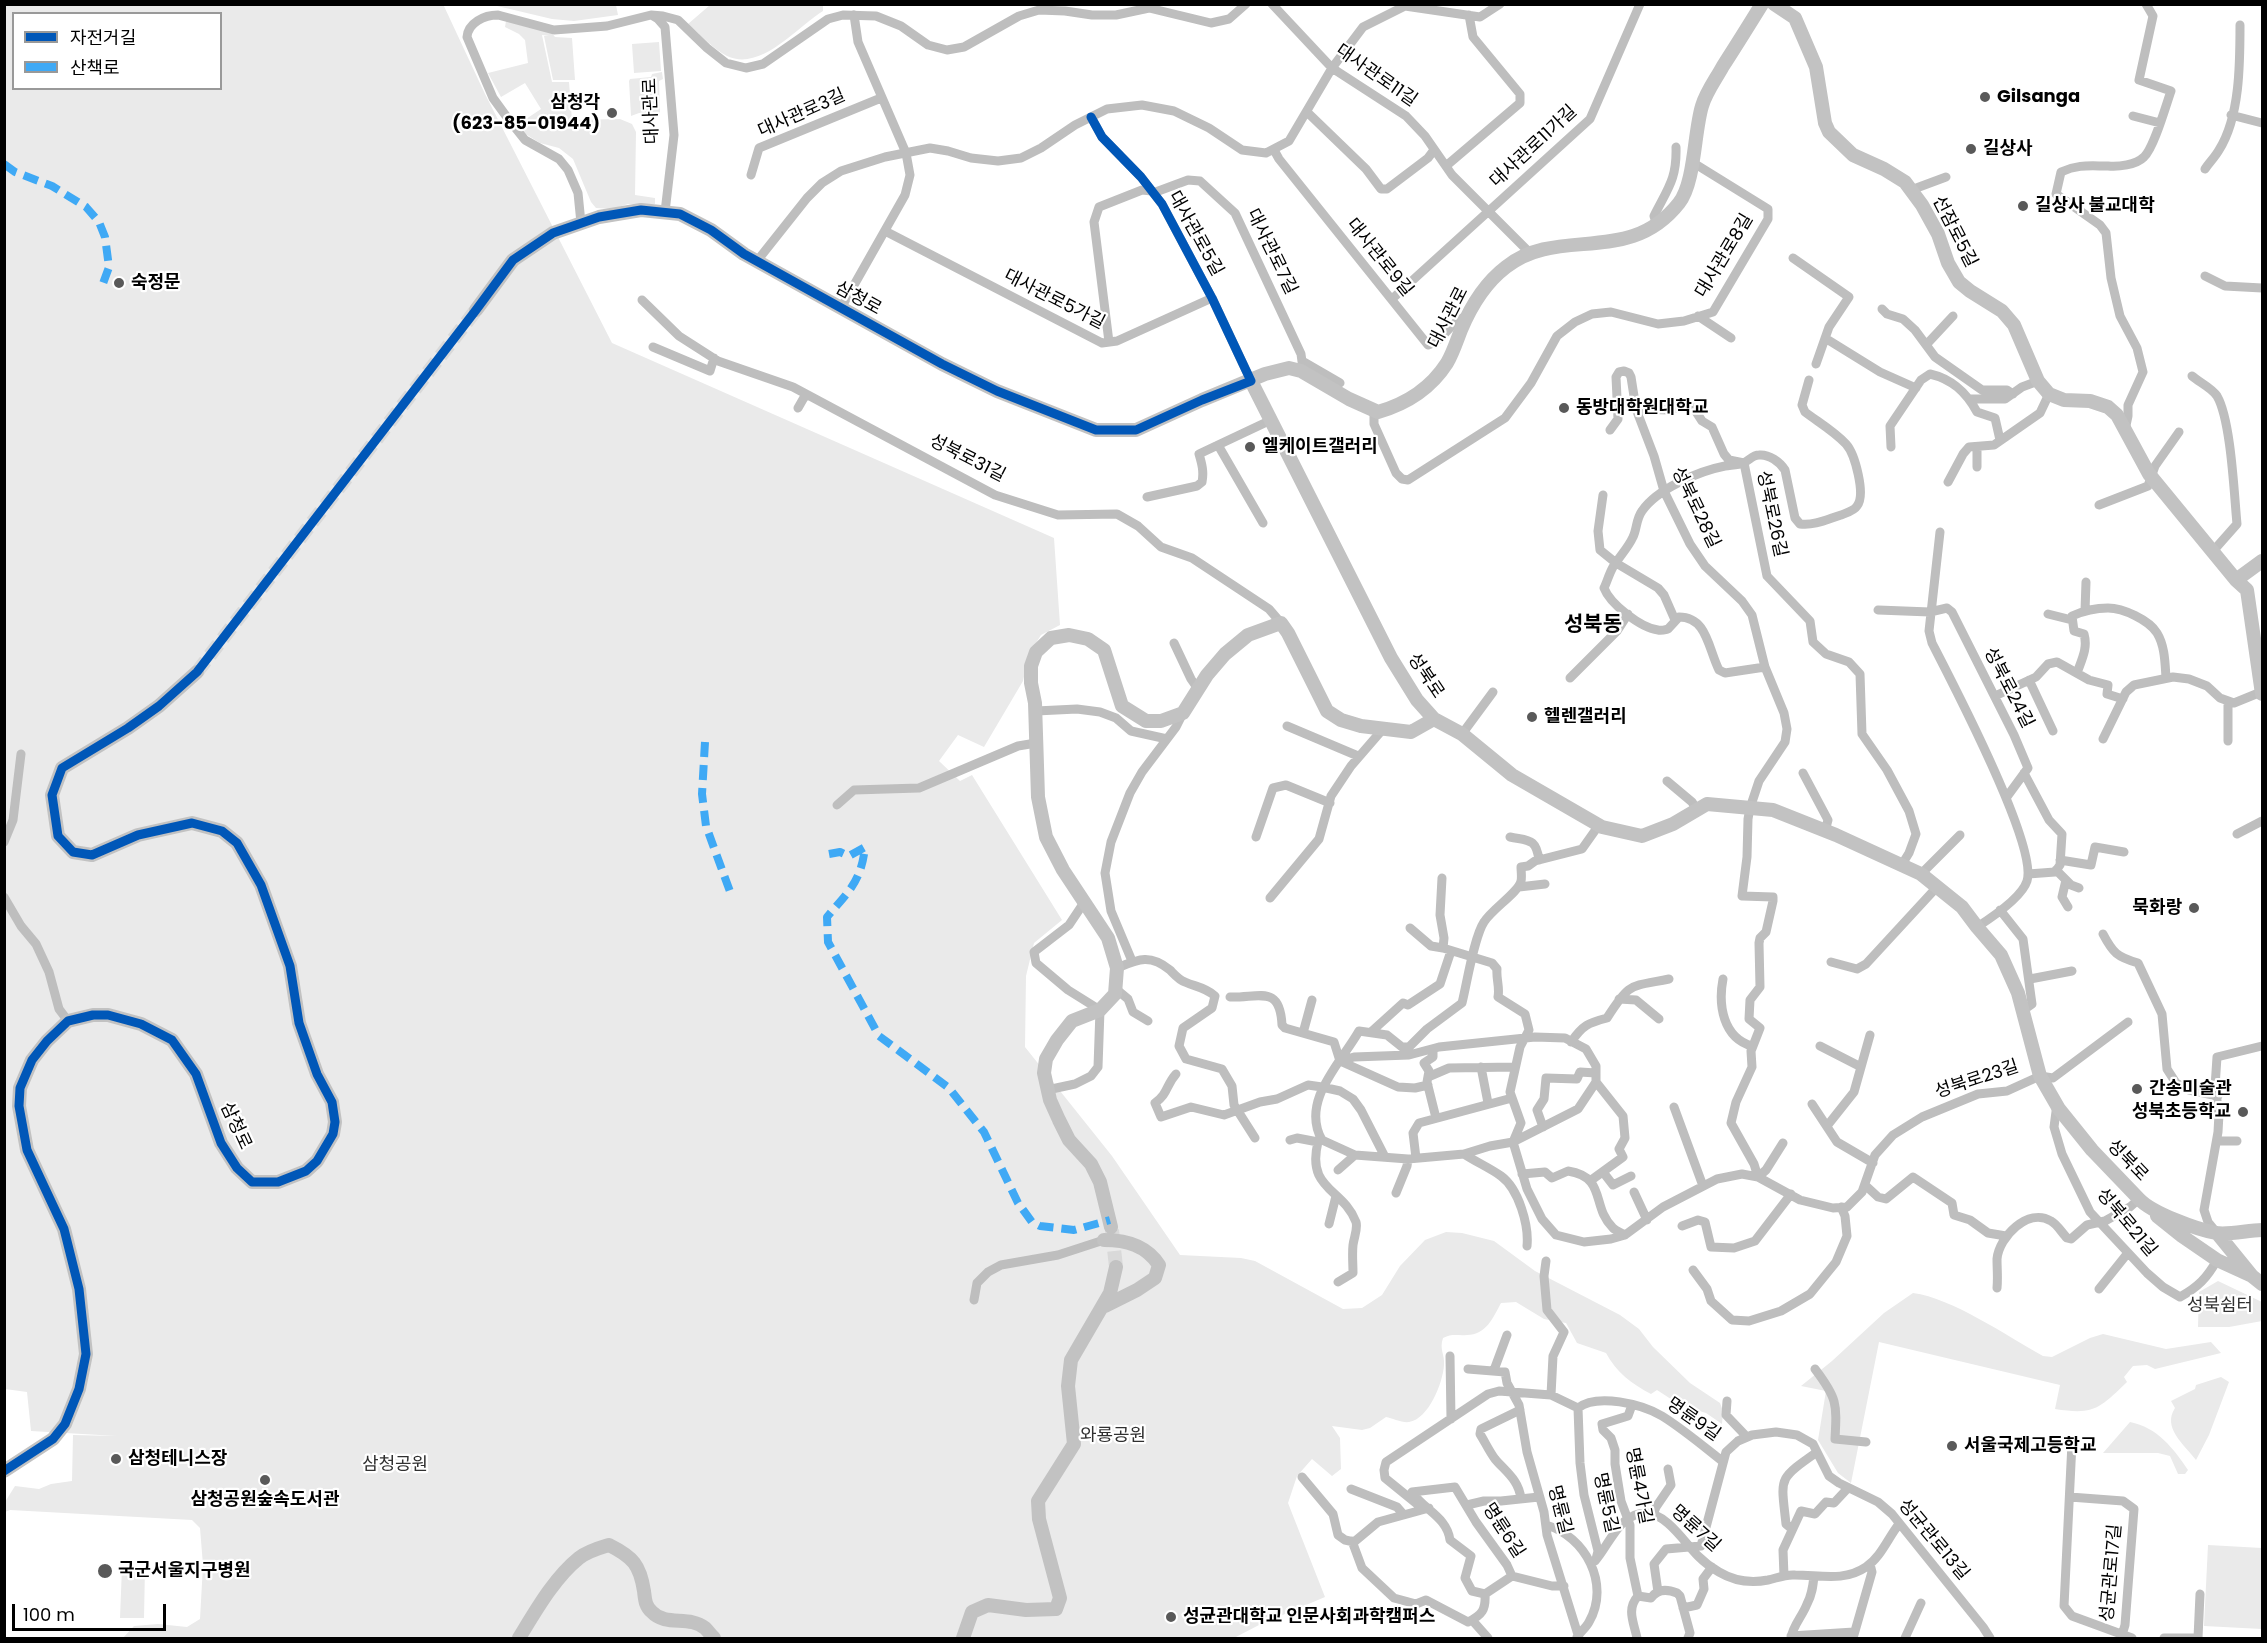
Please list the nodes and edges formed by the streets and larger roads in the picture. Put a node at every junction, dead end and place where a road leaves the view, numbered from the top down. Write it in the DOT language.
graph roads {
  1 [pos="1246,4"];
  2 [pos="1272,4"];
  3 [pos="1500,4"];
  4 [pos="1640,4"];
  5 [pos="1762,4"];
  6 [pos="1773,4"];
  7 [pos="1418,6"];
  8 [pos="2150,6"];
  9 [pos="651,15"];
  10 [pos="854,15"];
  11 [pos="1469,15"];
  12 [pos="2240,25"];
  13 [pos="1332,68"];
  14 [pos="881,98"];
  15 [pos="1307,112"];
  16 [pos="2232,115"];
  17 [pos="2133,116"];
  18 [pos="1091,117"];
  19 [pos="2160,123"];
  20 [pos="2262,123"];
  21 [pos="1676,147"];
  22 [pos="1274,150"];
  23 [pos="1434,150"];
  24 [pos="906,153"];
  25 [pos="1692,162"];
  26 [pos="1446,166"];
  27 [pos="2205,169"];
  28 [pos="751,175"];
  29 [pos="1946,177"];
  30 [pos="1911,190"];
  31 [pos="1153,192"];
  32 [pos="664,212"];
  33 [pos="1488,212"];
  34 [pos="581,224"];
  35 [pos="1657,225"];
  36 [pos="885,231"];
  37 [pos="1530,253"];
  38 [pos="1793,258"];
  39 [pos="757,261"];
  40 [pos="2205,276"];
  41 [pos="2262,288"];
  42 [pos="1212,298"];
  43 [pos="1392,299"];
  44 [pos="642,300"];
  45 [pos="841,308"];
  46 [pos="1882,309"];
  47 [pos="476,310"];
  48 [pos="1468,316"];
  49 [pos="1698,316"];
  50 [pos="1953,316"];
  51 [pos="1731,338"];
  52 [pos="1825,338"];
  53 [pos="1108,342"];
  54 [pos="1926,345"];
  55 [pos="652,347"];
  56 [pos="714,358"];
  57 [pos="1816,364"];
  58 [pos="1302,366"];
  59 [pos="2192,376"];
  60 [pos="1809,380"];
  61 [pos="1251,381"];
  62 [pos="2038,381"];
  63 [pos="1340,383"];
  64 [pos="1916,388"];
  65 [pos="806,394"];
  66 [pos="2013,394"];
  67 [pos="2049,394"];
  68 [pos="1970,399"];
  69 [pos="798,408"];
  70 [pos="1636,409"];
  71 [pos="1374,411"];
  72 [pos="1270,420"];
  73 [pos="1610,430"];
  74 [pos="2125,431"];
  75 [pos="2179,432"];
  76 [pos="2000,440"];
  77 [pos="1218,445"];
  78 [pos="1891,447"];
  79 [pos="1977,447"];
  80 [pos="1744,463"];
  81 [pos="1977,467"];
  82 [pos="2152,478"];
  83 [pos="1948,482"];
  84 [pos="1664,491"];
  85 [pos="1603,495"];
  86 [pos="1147,497"];
  87 [pos="2099,505"];
  88 [pos="1263,523"];
  89 [pos="1940,532"];
  90 [pos="2214,550"];
  91 [pos="2262,561"];
  92 [pos="1616,563"];
  93 [pos="2236,580"];
  94 [pos="2086,582"];
  95 [pos="1878,609"];
  96 [pos="2085,611"];
  97 [pos="1930,612"];
  98 [pos="1628,614"];
  99 [pos="2048,614"];
  100 [pos="1675,620"];
  101 [pos="2073,620"];
  102 [pos="1281,623"];
  103 [pos="1174,643"];
  104 [pos="1765,667"];
  105 [pos="197,672"];
  106 [pos="2077,673"];
  107 [pos="1570,678"];
  108 [pos="2166,678"];
  109 [pos="2029,680"];
  110 [pos="1198,689"];
  111 [pos="1493,692"];
  112 [pos="2262,693"];
  113 [pos="1995,696"];
  114 [pos="2123,699"];
  115 [pos="2228,701"];
  116 [pos="1036,711"];
  117 [pos="1183,713"];
  118 [pos="1434,719"];
  119 [pos="1287,726"];
  120 [pos="1383,729"];
  121 [pos="2053,731"];
  122 [pos="1462,734"];
  123 [pos="1167,739"];
  124 [pos="2103,739"];
  125 [pos="2228,741"];
  126 [pos="1036,743"];
  127 [pos="21,754"];
  128 [pos="1358,756"];
  129 [pos="1803,773"];
  130 [pos="2024,773"];
  131 [pos="1667,781"];
  132 [pos="2006,798"];
  133 [pos="1330,803"];
  134 [pos="837,805"];
  135 [pos="1750,808"];
  136 [pos="1697,810"];
  137 [pos="2262,821"];
  138 [pos="1599,825"];
  139 [pos="1825,831"];
  140 [pos="2237,834"];
  141 [pos="1960,835"];
  142 [pos="1256,837"];
  143 [pos="1510,837"];
  144 [pos="4,842"];
  145 [pos="2124,852"];
  146 [pos="1539,860"];
  147 [pos="2058,865"];
  148 [pos="1901,866"];
  149 [pos="1921,874"];
  150 [pos="2028,874"];
  151 [pos="1442,878"];
  152 [pos="2066,880"];
  153 [pos="1545,884"];
  154 [pos="1519,887"];
  155 [pos="1937,887"];
  156 [pos="2079,888"];
  157 [pos="4,897"];
  158 [pos="1270,898"];
  159 [pos="1083,904"];
  160 [pos="2068,907"];
  161 [pos="2000,910"];
  162 [pos="1977,927"];
  163 [pos="1410,928"];
  164 [pos="2103,934"];
  165 [pos="1447,949"];
  166 [pos="1473,958"];
  167 [pos="1132,961"];
  168 [pos="1831,962"];
  169 [pos="1117,968"];
  170 [pos="2072,971"];
  171 [pos="1669,979"];
  172 [pos="1723,979"];
  173 [pos="2030,979"];
  174 [pos="1116,989"];
  175 [pos="1230,997"];
  176 [pos="1619,999"];
  177 [pos="1312,1000"];
  178 [pos="1100,1010"];
  179 [pos="2022,1011"];
  180 [pos="1659,1018"];
  181 [pos="1148,1021"];
  182 [pos="68,1022"];
  183 [pos="2128,1022"];
  184 [pos="1371,1032"];
  185 [pos="1304,1034"];
  186 [pos="1870,1035"];
  187 [pos="1525,1038"];
  188 [pos="1572,1042"];
  189 [pos="1752,1046"];
  190 [pos="1820,1046"];
  191 [pos="2262,1046"];
  192 [pos="1433,1049"];
  193 [pos="1340,1061"];
  194 [pos="1481,1067"];
  195 [pos="1514,1067"];
  196 [pos="1861,1068"];
  197 [pos="1176,1074"];
  198 [pos="2040,1076"];
  199 [pos="1596,1077"];
  200 [pos="1428,1081"];
  201 [pos="1322,1087"];
  202 [pos="1047,1090"];
  203 [pos="2218,1096"];
  204 [pos="1512,1098"];
  205 [pos="1488,1103"];
  206 [pos="1812,1104"];
  207 [pos="2057,1104"];
  208 [pos="1674,1107"];
  209 [pos="1238,1110"];
  210 [pos="1436,1118"];
  211 [pos="1827,1126"];
  212 [pos="1543,1127"];
  213 [pos="1255,1138"];
  214 [pos="1290,1140"];
  215 [pos="1320,1141"];
  216 [pos="2217,1141"];
  217 [pos="2237,1141"];
  218 [pos="1513,1142"];
  219 [pos="1783,1143"];
  220 [pos="1464,1154"];
  221 [pos="1355,1155"];
  222 [pos="1385,1157"];
  223 [pos="1412,1158"];
  224 [pos="1873,1163"];
  225 [pos="1338,1170"];
  226 [pos="1603,1172"];
  227 [pos="1522,1174"];
  228 [pos="1631,1176"];
  229 [pos="1758,1177"];
  230 [pos="1590,1181"];
  231 [pos="1865,1185"];
  232 [pos="1703,1186"];
  233 [pos="1634,1192"];
  234 [pos="1396,1193"];
  235 [pos="1791,1194"];
  236 [pos="1336,1196"];
  237 [pos="2143,1203"];
  238 [pos="1841,1208"];
  239 [pos="1647,1220"];
  240 [pos="2098,1221"];
  241 [pos="1329,1224"];
  242 [pos="1682,1226"];
  243 [pos="1111,1227"];
  244 [pos="2262,1230"];
  245 [pos="2217,1233"];
  246 [pos="1625,1235"];
  247 [pos="2006,1236"];
  248 [pos="1104,1240"];
  249 [pos="1527,1246"];
  250 [pos="2127,1254"];
  251 [pos="2217,1260"];
  252 [pos="1546,1261"];
  253 [pos="1116,1267"];
  254 [pos="1693,1270"];
  255 [pos="2257,1280"];
  256 [pos="1338,1282"];
  257 [pos="1997,1288"];
  258 [pos="2099,1289"];
  259 [pos="974,1300"];
  260 [pos="1101,1309"];
  261 [pos="1507,1335"];
  262 [pos="1450,1356"];
  263 [pos="1468,1369"];
  264 [pos="1815,1369"];
  265 [pos="1494,1370"];
  266 [pos="1513,1394"];
  267 [pos="1551,1395"];
  268 [pos="1727,1401"];
  269 [pos="1632,1405"];
  270 [pos="1578,1408"];
  271 [pos="1520,1410"];
  272 [pos="1450,1419"];
  273 [pos="1747,1437"];
  274 [pos="1866,1442"];
  275 [pos="2072,1443"];
  276 [pos="1816,1452"];
  277 [pos="1722,1461"];
  278 [pos="1668,1469"];
  279 [pos="4,1471"];
  280 [pos="1302,1477"];
  281 [pos="1848,1488"];
  282 [pos="1351,1489"];
  283 [pos="1539,1497"];
  284 [pos="2070,1497"];
  285 [pos="1521,1499"];
  286 [pos="1467,1505"];
  287 [pos="1429,1508"];
  288 [pos="1403,1514"];
  289 [pos="1653,1515"];
  290 [pos="1628,1519"];
  291 [pos="1546,1524"];
  292 [pos="1899,1524"];
  293 [pos="1792,1529"];
  294 [pos="1352,1541"];
  295 [pos="1691,1548"];
  296 [pos="1594,1563"];
  297 [pos="1870,1564"];
  298 [pos="1712,1567"];
  299 [pos="1512,1576"];
  300 [pos="1784,1576"];
  301 [pos="1814,1576"];
  302 [pos="1564,1586"];
  303 [pos="1658,1592"];
  304 [pos="1485,1594"];
  305 [pos="2200,1594"];
  306 [pos="1638,1596"];
  307 [pos="1921,1603"];
  308 [pos="1683,1608"];
  309 [pos="1472,1620"];
  310 [pos="1853,1635"];
  311 [pos="2122,1635"];
  312 [pos="1578,1637"];
  313 [pos="1791,1637"];
  314 [pos="519,1638"];
  315 [pos="714,1638"];
  316 [pos="963,1638"];
  317 [pos="1488,1638"];
  318 [pos="1637,1638"];
  319 [pos="1688,1638"];
  320 [pos="1905,1638"];
  321 [pos="1990,1638"];
  322 [pos="2132,1638"];
  323 [pos="2164,1638"];
  324 [pos="2198,1638"];
  1 -- 10 [label="street"];
  2 -- 13 [label="street, 대사관로11길"];
  3 -- 11 [label="street"];
  4 -- 33 [label="street, 대사관로11가길"];
  5 -- 25 [label="street, 대사관로"];
  6 -- 30 [label="street, 선잠로5길"];
  7 -- 11 [label="street"];
  7 -- 13 [label="street"];
  8 -- 19 [label="street"];
  9 -- 10 [label="street"];
  9 -- 32 [label="street, 대사관로"];
  9 -- 34 [label="street"];
  10 -- 14 [label="street"];
  11 -- 26 [label="street"];
  12 -- 16 [label="street"];
  13 -- 15 [label="street"];
  13 -- 23 [label="street, 대사관로11길"];
  14 -- 24 [label="street"];
  14 -- 28 [label="street, 대사관로3길"];
  15 -- 22 [label="street"];
  15 -- 23 [label="street"];
  16 -- 20 [label="street"];
  16 -- 27 [label="street"];
  17 -- 19 [label="street"];
  18 -- 22 [label="street"];
  18 -- 24 [label="street"];
  18 -- 31 [label="street, 대사관로5길"];
  19 -- 74 [label="street"];
  21 -- 35 [label="street"];
  22 -- 43 [label="street, 대사관로9길"];
  23 -- 26 [label="street, 대사관로11길"];
  24 -- 36 [label="street"];
  24 -- 39 [label="street"];
  25 -- 35 [label="street, 대사관로"];
  25 -- 49 [label="street, 대사관로8길"];
  26 -- 33 [label="street, 대사관로11길"];
  29 -- 30 [label="street"];
  30 -- 62 [label="street, 선잠로5길"];
  31 -- 42 [label="street, 대사관로5길"];
  31 -- 53 [label="street, 대사관로5길"];
  31 -- 58 [label="street, 대사관로7길"];
  32 -- 34 [label="street, 삼청로"];
  32 -- 39 [label="street, 삼청로"];
  33 -- 37 [label="street, 대사관로11길"];
  33 -- 43 [label="street"];
  34 -- 47 [label="street, 삼청로"];
  35 -- 37 [label="street, 대사관로"];
  36 -- 45 [label="street"];
  36 -- 53 [label="street, 대사관로5가길"];
  37 -- 48 [label="street, 대사관로"];
  38 -- 52 [label="street"];
  39 -- 45 [label="street, 삼청로"];
  40 -- 41 [label="street"];
  42 -- 53 [label="street, 대사관로5가길"];
  42 -- 61 [label="street, 대사관로5길"];
  43 -- 48 [label="street, 대사관로9길"];
  44 -- 56 [label="street, 성북로31길"];
  45 -- 61 [label="street, 삼청로"];
  46 -- 54 [label="street"];
  48 -- 71 [label="street, 대사관로"];
  49 -- 51 [label="street"];
  49 -- 71 [label="street, 대사관로8길"];
  50 -- 54 [label="street"];
  52 -- 57 [label="street"];
  52 -- 64 [label="street"];
  54 -- 66 [label="street"];
  55 -- 56 [label="street"];
  56 -- 65 [label="street, 성북로31길"];
  58 -- 61 [label="street"];
  58 -- 63 [label="street"];
  58 -- 71 [label="street"];
  59 -- 90 [label="street"];
  60 -- 80 [label="street"];
  61 -- 72 [label="street, 성북로"];
  62 -- 66 [label="street"];
  62 -- 67 [label="street, 선잠로5길"];
  64 -- 68 [label="street"];
  64 -- 78 [label="street"];
  65 -- 69 [label="street"];
  65 -- 102 [label="street, 성북로31길"];
  66 -- 68 [label="street"];
  67 -- 74 [label="street"];
  67 -- 76 [label="street"];
  68 -- 76 [label="street"];
  70 -- 73 [label="street, 성북로28길"];
  70 -- 80 [label="street, 성북로26길"];
  70 -- 84 [label="street, 성북로28길"];
  72 -- 77 [label="street"];
  72 -- 118 [label="street, 성북로"];
  74 -- 82 [label="street"];
  75 -- 82 [label="street"];
  76 -- 79 [label="street"];
  77 -- 86 [label="street"];
  77 -- 88 [label="street"];
  79 -- 81 [label="street"];
  79 -- 83 [label="street"];
  80 -- 84 [label="street"];
  80 -- 148 [label="street, 성북로26길"];
  82 -- 87 [label="street"];
  82 -- 90 [label="street"];
  84 -- 92 [label="street"];
  84 -- 104 [label="street, 성북로28길"];
  85 -- 92 [label="street"];
  89 -- 97 [label="street"];
  90 -- 93 [label="street"];
  91 -- 93 [label="street"];
  92 -- 98 [label="street"];
  92 -- 100 [label="street"];
  93 -- 112 [label="street"];
  94 -- 96 [label="street"];
  95 -- 97 [label="street, 성북로24길"];
  96 -- 101 [label="street"];
  96 -- 108 [label="street"];
  97 -- 113 [label="street, 성북로24길"];
  97 -- 132 [label="street"];
  98 -- 100 [label="street"];
  98 -- 107 [label="street"];
  99 -- 101 [label="street"];
  100 -- 104 [label="street"];
  101 -- 106 [label="street"];
  102 -- 110 [label="street"];
  102 -- 120 [label="street, 성북로31길"];
  103 -- 110 [label="street"];
  104 -- 135 [label="street, 성북로28길"];
  105 -- 182 [label="street, 삼청로"];
  106 -- 109 [label="street"];
  106 -- 114 [label="street"];
  108 -- 114 [label="street"];
  108 -- 115 [label="street"];
  109 -- 113 [label="street"];
  109 -- 121 [label="street"];
  110 -- 117 [label="street"];
  111 -- 122 [label="street"];
  112 -- 115 [label="street"];
  113 -- 130 [label="street, 성북로24길"];
  114 -- 124 [label="street"];
  115 -- 125 [label="street"];
  116 -- 117 [label="street"];
  116 -- 123 [label="street"];
  116 -- 126 [label="street"];
  117 -- 123 [label="street"];
  118 -- 120 [label="street, 성북로31길"];
  118 -- 122 [label="street, 성북로"];
  119 -- 128 [label="street"];
  120 -- 128 [label="street"];
  122 -- 138 [label="street, 성북로"];
  123 -- 167 [label="street"];
  126 -- 134 [label="street"];
  126 -- 159 [label="street"];
  127 -- 144 [label="street"];
  128 -- 133 [label="street"];
  129 -- 139 [label="street"];
  130 -- 132 [label="street"];
  130 -- 147 [label="street"];
  131 -- 136 [label="street"];
  132 -- 150 [label="street"];
  133 -- 142 [label="street"];
  133 -- 158 [label="street"];
  135 -- 136 [label="street, 성북로"];
  135 -- 139 [label="street, 성북로"];
  135 -- 189 [label="street, 성북로28길"];
  136 -- 138 [label="street, 성북로"];
  137 -- 140 [label="street"];
  138 -- 146 [label="street"];
  139 -- 148 [label="street, 성북로"];
  141 -- 149 [label="street"];
  143 -- 146 [label="street"];
  145 -- 147 [label="street"];
  146 -- 154 [label="street"];
  147 -- 150 [label="street"];
  147 -- 152 [label="street"];
  148 -- 149 [label="street, 성북로"];
  149 -- 155 [label="street, 성북로"];
  150 -- 161 [label="street"];
  151 -- 165 [label="street"];
  152 -- 156 [label="street"];
  152 -- 160 [label="street"];
  153 -- 154 [label="street"];
  154 -- 166 [label="street"];
  155 -- 162 [label="street, 성북로"];
  155 -- 168 [label="street"];
  157 -- 182 [label="street"];
  159 -- 169 [label="street"];
  159 -- 178 [label="street"];
  161 -- 162 [label="street"];
  161 -- 173 [label="street"];
  162 -- 179 [label="street, 성북로"];
  163 -- 165 [label="street"];
  164 -- 203 [label="street"];
  165 -- 166 [label="street"];
  165 -- 184 [label="street"];
  166 -- 184 [label="street"];
  166 -- 187 [label="street"];
  167 -- 169 [label="street"];
  167 -- 209 [label="street"];
  169 -- 174 [label="street"];
  170 -- 173 [label="street"];
  171 -- 176 [label="street"];
  172 -- 189 [label="street"];
  173 -- 179 [label="street"];
  174 -- 178 [label="street"];
  174 -- 181 [label="street"];
  175 -- 185 [label="street"];
  176 -- 180 [label="street"];
  176 -- 188 [label="street"];
  177 -- 185 [label="street"];
  178 -- 202 [label="street"];
  178 -- 202 [label="street"];
  179 -- 198 [label="street, 성북로"];
  182 -- 279 [label="street, 삼청로"];
  183 -- 198 [label="street"];
  184 -- 193 [label="street"];
  185 -- 193 [label="street"];
  186 -- 196 [label="street"];
  187 -- 188 [label="street"];
  187 -- 192 [label="street"];
  187 -- 195 [label="street"];
  188 -- 199 [label="street"];
  189 -- 229 [label="street"];
  190 -- 196 [label="street"];
  191 -- 203 [label="street"];
  192 -- 193 [label="street"];
  192 -- 200 [label="street"];
  193 -- 200 [label="street"];
  193 -- 201 [label="street"];
  194 -- 195 [label="street"];
  194 -- 200 [label="street"];
  194 -- 205 [label="street"];
  195 -- 204 [label="street"];
  196 -- 211 [label="street"];
  197 -- 209 [label="street"];
  198 -- 207 [label="street, 성북로"];
  198 -- 224 [label="street, 성북로23길"];
  199 -- 212 [label="street"];
  199 -- 212 [label="street"];
  199 -- 226 [label="street"];
  200 -- 210 [label="street"];
  201 -- 209 [label="street"];
  201 -- 215 [label="street"];
  201 -- 222 [label="street"];
  202 -- 243 [label="street"];
  203 -- 216 [label="street"];
  204 -- 205 [label="street"];
  204 -- 218 [label="street"];
  205 -- 210 [label="street"];
  206 -- 211 [label="street"];
  207 -- 237 [label="street, 성북로"];
  207 -- 240 [label="street, 성북로21길"];
  208 -- 232 [label="street"];
  209 -- 213 [label="street"];
  210 -- 223 [label="street"];
  211 -- 224 [label="street"];
  212 -- 218 [label="street"];
  214 -- 215 [label="street"];
  215 -- 221 [label="street"];
  215 -- 236 [label="street"];
  216 -- 217 [label="street"];
  216 -- 245 [label="street"];
  218 -- 220 [label="street"];
  218 -- 227 [label="street"];
  219 -- 229 [label="street"];
  220 -- 223 [label="street"];
  220 -- 249 [label="street"];
  221 -- 222 [label="street"];
  221 -- 225 [label="street"];
  222 -- 223 [label="street"];
  223 -- 234 [label="street"];
  224 -- 231 [label="street, 성북로23길"];
  226 -- 228 [label="street"];
  226 -- 230 [label="street"];
  227 -- 230 [label="street"];
  227 -- 246 [label="street"];
  229 -- 232 [label="street"];
  229 -- 235 [label="street"];
  230 -- 246 [label="street"];
  231 -- 238 [label="street, 성북로23길"];
  231 -- 247 [label="street"];
  232 -- 239 [label="street"];
  233 -- 239 [label="street"];
  235 -- 238 [label="street"];
  235 -- 242 [label="street"];
  236 -- 241 [label="street"];
  236 -- 256 [label="street"];
  237 -- 240 [label="street"];
  237 -- 245 [label="street, 성북로"];
  237 -- 251 [label="street"];
  238 -- 254 [label="street"];
  239 -- 246 [label="street"];
  240 -- 247 [label="street"];
  240 -- 250 [label="street, 성북로21길"];
  244 -- 245 [label="street, 성북로"];
  245 -- 255 [label="street"];
  247 -- 257 [label="street"];
  248 -- 259 [label="street"];
  248 -- 260 [label="street"];
  250 -- 251 [label="street, 성북로21길"];
  250 -- 258 [label="street"];
  251 -- 255 [label="street"];
  252 -- 267 [label="street"];
  253 -- 260 [label="street"];
  260 -- 316 [label="street"];
  261 -- 265 [label="street"];
  262 -- 272 [label="street"];
  263 -- 265 [label="street"];
  264 -- 274 [label="street"];
  265 -- 266 [label="street, 명륜길"];
  266 -- 267 [label="street"];
  266 -- 271 [label="street, 명륜길"];
  266 -- 272 [label="street"];
  267 -- 270 [label="street"];
  268 -- 273 [label="street"];
  269 -- 270 [label="street, 명륜9길"];
  269 -- 277 [label="street, 명륜9길"];
  269 -- 290 [label="street, 명륜4가길"];
  270 -- 296 [label="street, 명륜5길"];
  271 -- 283 [label="street, 명륜길"];
  271 -- 285 [label="street"];
  272 -- 287 [label="street"];
  273 -- 276 [label="street, 성균관로13길"];
  273 -- 277 [label="street, 성균관로13길"];
  275 -- 284 [label="street, 성균관로17길"];
  276 -- 281 [label="street, 성균관로13길"];
  276 -- 293 [label="street"];
  277 -- 295 [label="street, 명륜9길"];
  278 -- 289 [label="street, 명륜7길"];
  280 -- 294 [label="street"];
  281 -- 292 [label="street, 성균관로13길"];
  281 -- 293 [label="street"];
  282 -- 288 [label="street"];
  283 -- 285 [label="street"];
  283 -- 291 [label="street, 명륜길"];
  284 -- 311 [label="street, 성균관로17길"];
  284 -- 311 [label="street, 성균관로17길"];
  285 -- 286 [label="street"];
  286 -- 287 [label="street, 명륜6길"];
  286 -- 299 [label="street, 명륜6길"];
  287 -- 288 [label="street"];
  287 -- 304 [label="street"];
  288 -- 294 [label="street"];
  289 -- 290 [label="street, 명륜7길"];
  289 -- 295 [label="street, 명륜7길"];
  290 -- 296 [label="street"];
  290 -- 306 [label="street, 명륜4가길"];
  291 -- 296 [label="street"];
  291 -- 302 [label="street, 명륜길"];
  292 -- 297 [label="street, 명륜7길"];
  292 -- 321 [label="street, 성균관로13길"];
  293 -- 300 [label="street"];
  294 -- 309 [label="street"];
  295 -- 298 [label="street, 명륜7길"];
  295 -- 303 [label="street"];
  296 -- 312 [label="street, 명륜5길"];
  297 -- 301 [label="street, 명륜7길"];
  297 -- 310 [label="street"];
  298 -- 300 [label="street, 명륜7길"];
  298 -- 308 [label="street"];
  299 -- 302 [label="street, 명륜6길"];
  299 -- 304 [label="street, 명륜6길"];
  300 -- 301 [label="street, 명륜7길"];
  301 -- 313 [label="street"];
  302 -- 312 [label="street, 명륜길"];
  303 -- 306 [label="street"];
  303 -- 308 [label="street"];
  304 -- 309 [label="street"];
  305 -- 324 [label="street"];
  306 -- 318 [label="street, 명륜4가길"];
  307 -- 320 [label="street"];
  308 -- 319 [label="street"];
  309 -- 317 [label="street"];
  310 -- 313 [label="street"];
  311 -- 322 [label="street, 성균관로17길"];
  314 -- 315 [label="street"];
  323 -- 324 [label="street"];
}
